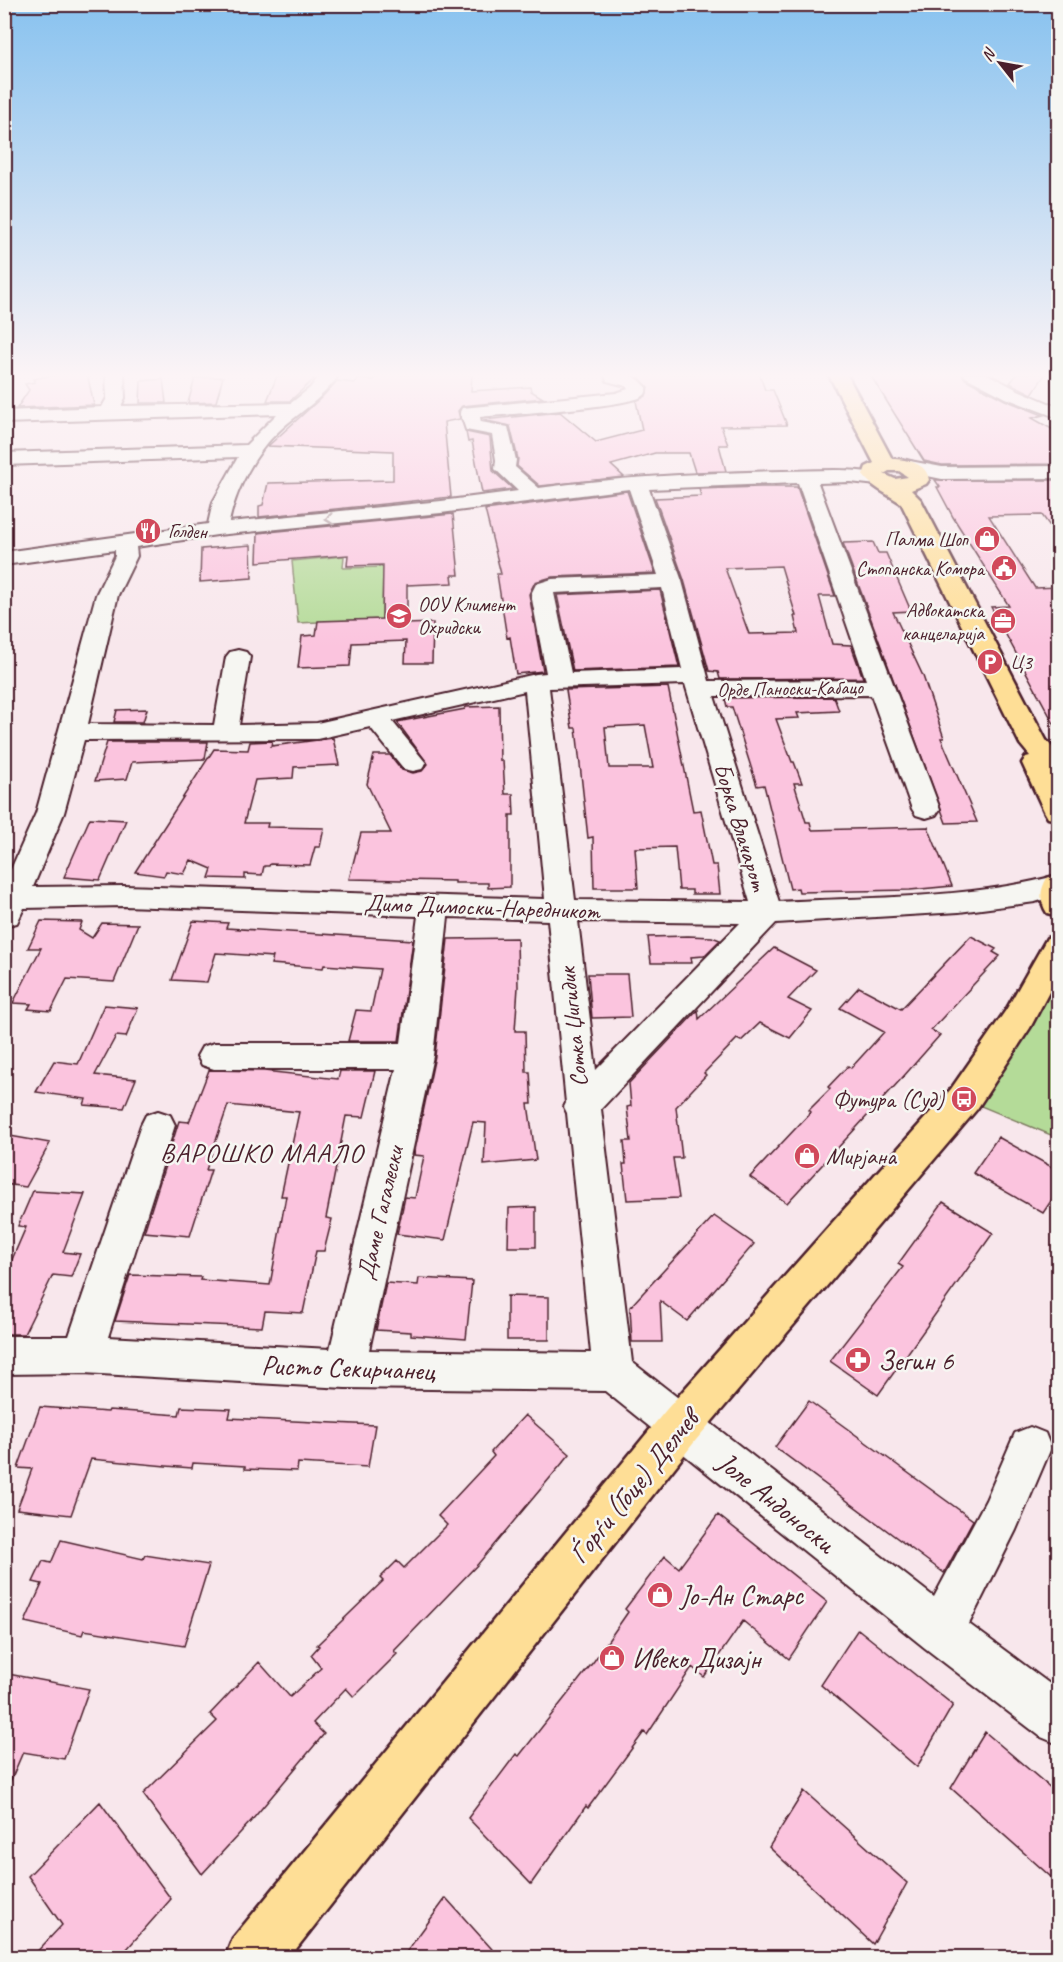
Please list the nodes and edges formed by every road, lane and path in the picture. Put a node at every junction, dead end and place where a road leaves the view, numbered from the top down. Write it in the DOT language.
graph roads {
  1 [pos="244,465"];
  2 [pos="505,465"];
  3 [pos="890,465"];
  4 [pos="891,465"];
  5 [pos="1059,472"];
  6 [pos="897,477"];
  7 [pos="806,478"];
  8 [pos="638,483"];
  9 [pos="535,495"];
  10 [pos="217,529"];
  11 [pos="125,542"];
  12 [pos="4,558"];
  13 [pos="115,579"];
  14 [pos="671,581"];
  15 [pos="238,657"];
  16 [pos="548,680"];
  17 [pos="697,683"];
  18 [pos="881,687"];
  19 [pos="376,718"];
  20 [pos="73,732"];
  21 [pos="225,733"];
  22 [pos="1034,744"];
  23 [pos="413,763"];
  24 [pos="1059,781"];
  25 [pos="926,809"];
  26 [pos="1059,811"];
  27 [pos="1059,885"];
  28 [pos="959,902"];
  29 [pos="8,905"];
  30 [pos="1059,905"];
  31 [pos="434,906"];
  32 [pos="562,910"];
  33 [pos="768,913"];
  34 [pos="1059,915"];
  35 [pos="1059,946"];
  36 [pos="1059,985"];
  37 [pos="1018,1019"];
  38 [pos="214,1056"];
  39 [pos="416,1056"];
  40 [pos="582,1107"];
  41 [pos="158,1125"];
  42 [pos="83,1354"];
  43 [pos="4,1355"];
  44 [pos="345,1369"];
  45 [pos="613,1372"];
  46 [pos="681,1425"];
  47 [pos="1030,1448"];
  48 [pos="941,1632"];
  49 [pos="1059,1720"];
  50 [pos="253,1958"];
  1 -- 10 [label="street"];
  2 -- 9 [label="street"];
  3 -- 6 [label="main road"];
  4 -- 6 [label="main road"];
  5 -- 6 [label="street"];
  6 -- 7 [label="street"];
  6 -- 22 [label="main road"];
  7 -- 8 [label="street"];
  7 -- 18 [label="street, Орде Паноски-Кабацо"];
  8 -- 9 [label="street"];
  8 -- 14 [label="street, Борка Влачарот"];
  9 -- 10 [label="street, one-way"];
  10 -- 11 [label="street"];
  10 -- 13 [label="street"];
  11 -- 12 [label="street"];
  11 -- 13 [label="street"];
  13 -- 20 [label="street"];
  14 -- 16 [label="street, Сотка Џигидик"];
  14 -- 17 [label="street, Борка Влачарот"];
  15 -- 21 [label="street"];
  16 -- 17 [label="street, Орде Паноски-Кабацо"];
  16 -- 19 [label="street, Орде Паноски-Кабацо"];
  16 -- 32 [label="street, Сотка Џигидик"];
  17 -- 18 [label="street, Орде Паноски-Кабацо"];
  17 -- 33 [label="street, Борка Влачарот"];
  18 -- 25 [label="street, Орде Паноски-Кабацо"];
  19 -- 21 [label="street, Орде Паноски-Кабацо"];
  19 -- 23 [label="street"];
  20 -- 21 [label="street, Орде Паноски-Кабацо"];
  20 -- 29 [label="street"];
  22 -- 24 [label="main road"];
  22 -- 26 [label="main road"];
  27 -- 28 [label="street, Димо Димоски-Наредникот"];
  27 -- 30 [label="main road"];
  28 -- 33 [label="street, Димо Димоски-Наредникот"];
  28 -- 34 [label="street, Димо Димоски-Наредникот"];
  29 -- 31 [label="street, Димо Димоски-Наредникот"];
  31 -- 32 [label="street, Димо Димоски-Наредникот"];
  31 -- 39 [label="street, Даме Гагалески"];
  32 -- 33 [label="street, Димо Димоски-Наредникот"];
  32 -- 40 [label="street, Сотка Џигидик"];
  33 -- 40 [label="street, Борка Влачарот"];
  35 -- 37 [label="main road, Ѓорѓи (Гоце) Делчев"];
  36 -- 37 [label="main road, Ѓорѓи (Гоце) Делчев"];
  37 -- 46 [label="main road, Ѓорѓи (Гоце) Делчев"];
  38 -- 39 [label="street"];
  39 -- 44 [label="street, Даме Гагалески"];
  40 -- 45 [label="street, Сотка Џигидик"];
  41 -- 42 [label="street"];
  42 -- 43 [label="street, Ристо Секирчанец"];
  42 -- 44 [label="street, Ристо Секирчанец"];
  44 -- 45 [label="street, Ристо Секирчанец"];
  45 -- 46 [label="street, Јоле Андоноски"];
  46 -- 48 [label="street, Јоле Андоноски"];
  46 -- 50 [label="main road, Ѓорѓи (Гоце) Делчев"];
  47 -- 48 [label="street"];
  48 -- 49 [label="street, Јоле Андоноски"];
}
